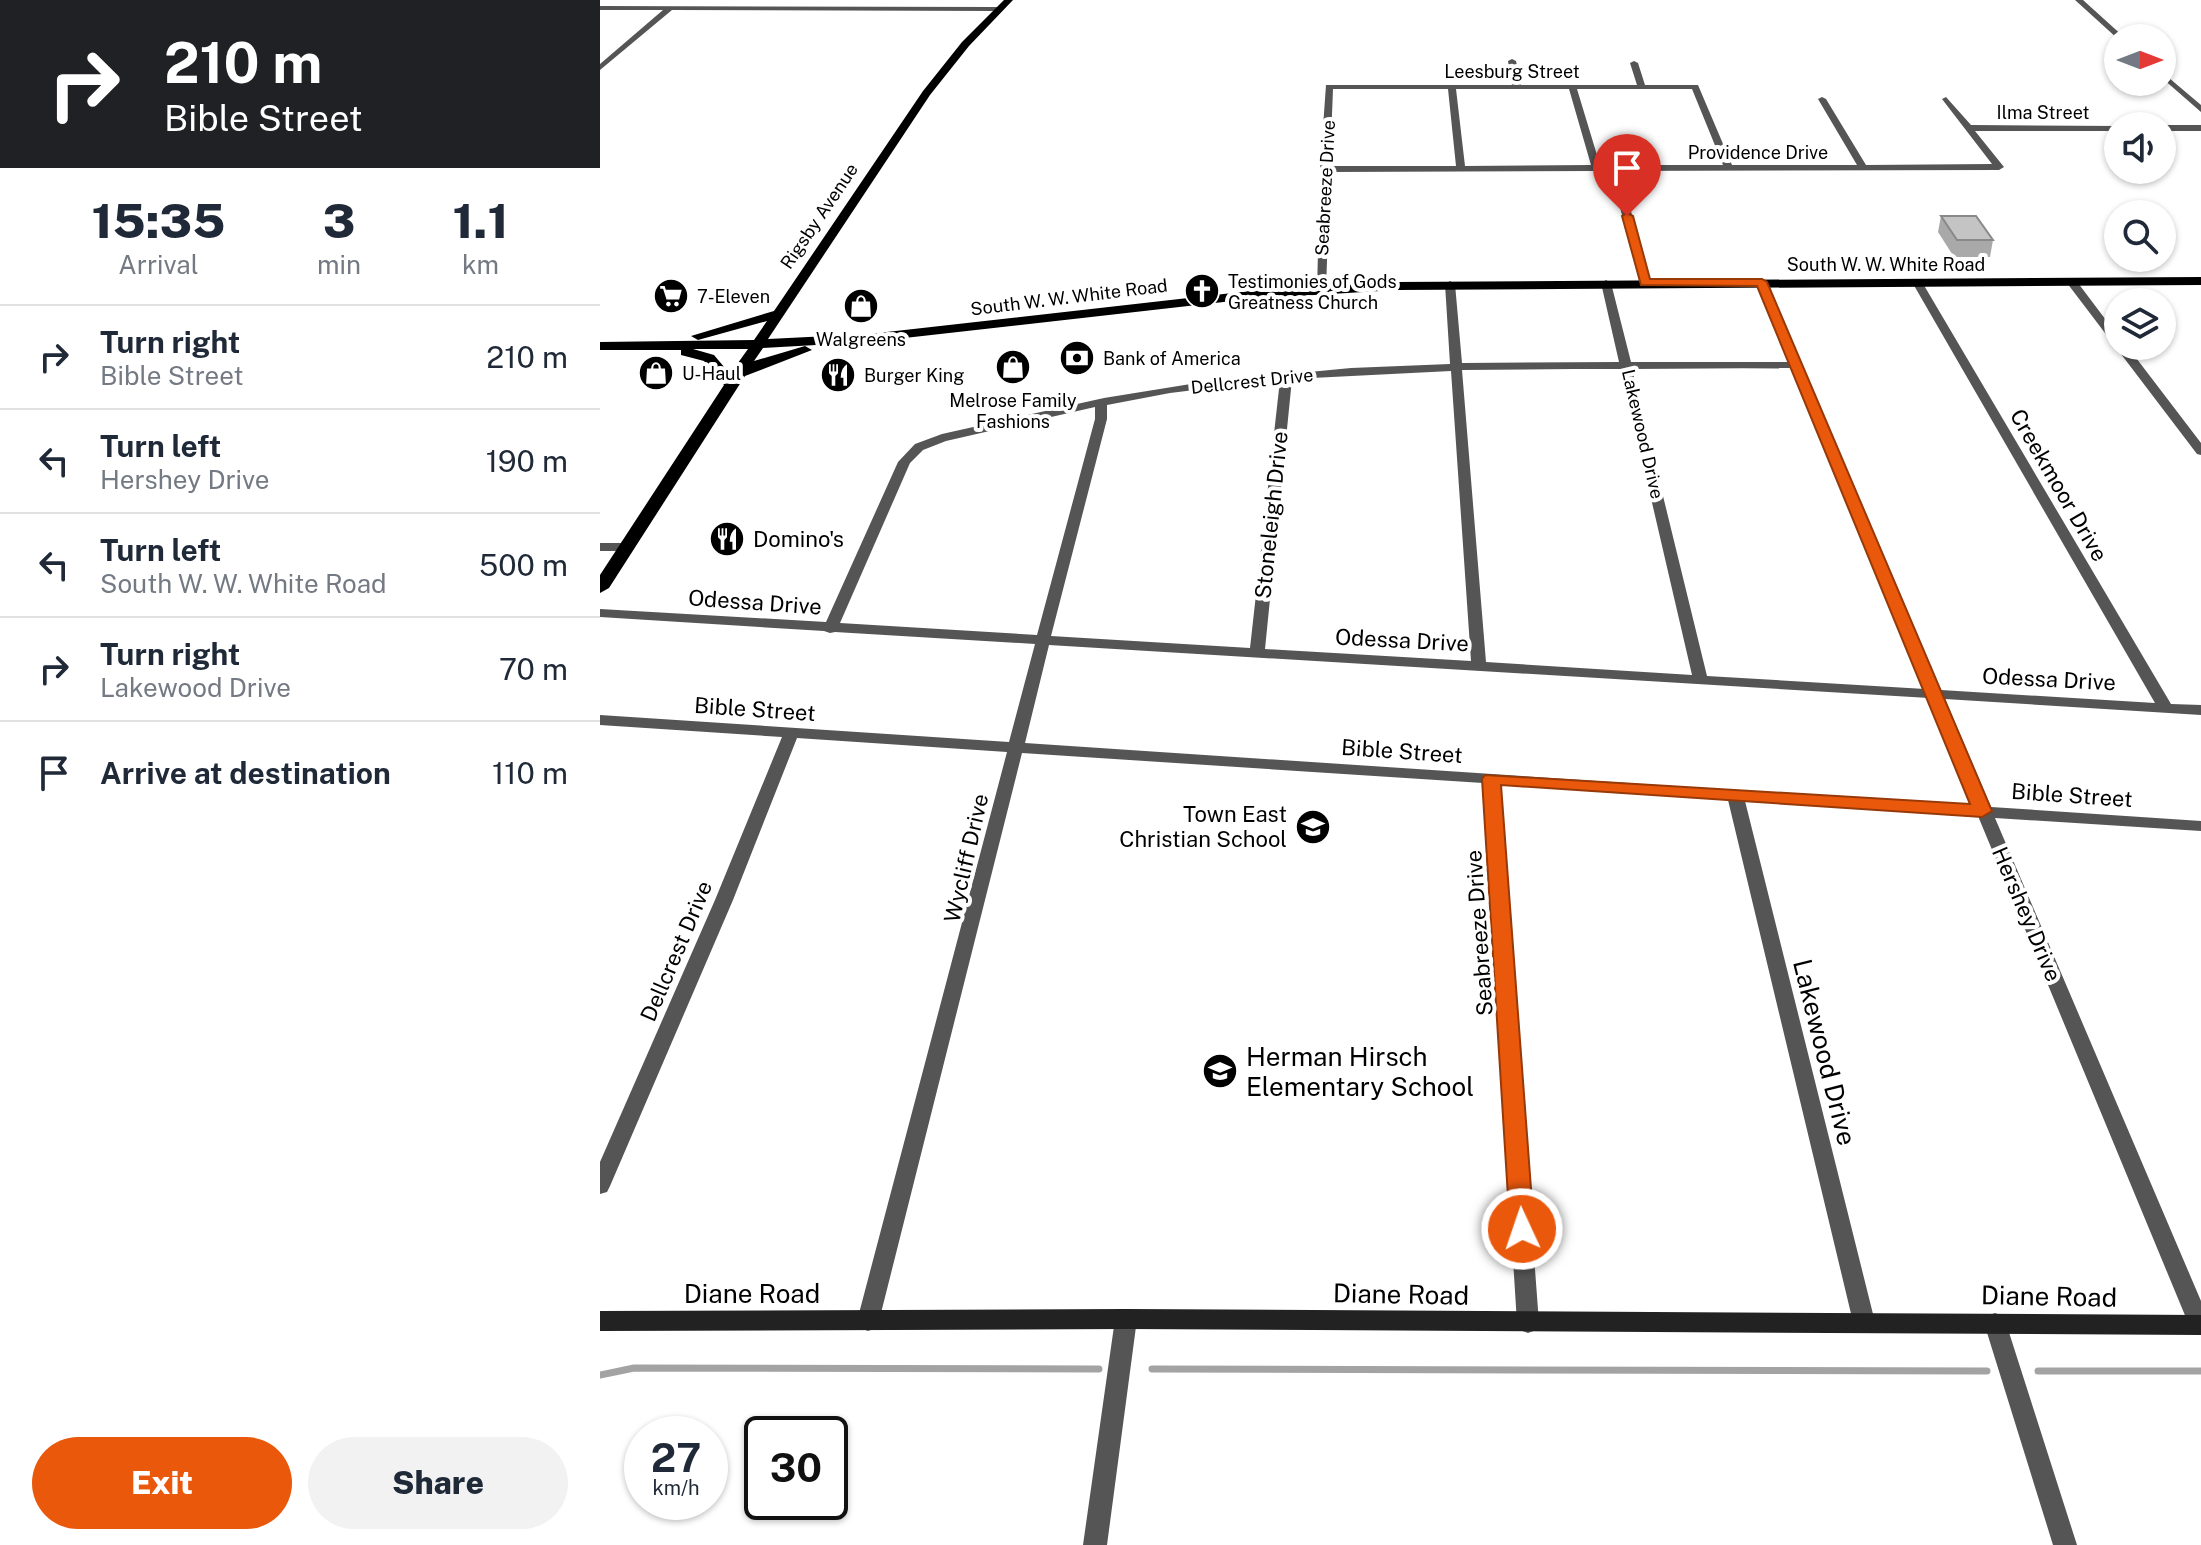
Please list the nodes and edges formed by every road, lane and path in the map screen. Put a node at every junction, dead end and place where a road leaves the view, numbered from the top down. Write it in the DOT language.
graph roads {
  1 [pos="1009,0"];
  2 [pos="2079,0"];
  3 [pos="600,8"];
  4 [pos="670,8"];
  5 [pos="998,9"];
  6 [pos="2106,24"];
  7 [pos="1512,61"];
  8 [pos="1634,63"];
  9 [pos="600,68"];
  10 [pos="1329,87"];
  11 [pos="1452,87"];
  12 [pos="1517,87"];
  13 [pos="1572,87"];
  14 [pos="1642,87"];
  15 [pos="2176,87"];
  16 [pos="1822,99"];
  17 [pos="1946,99"];
  18 [pos="2201,109"];
  19 [pos="1968,128"];
  20 [pos="2104,128"];
  21 [pos="2176,128"];
  22 [pos="2201,128"];
  23 [pos="1597,168"];
  24 [pos="1729,168"];
  25 [pos="1864,168"];
  26 [pos="1325,169"];
  27 [pos="1461,169"];
  28 [pos="2071,281"];
  29 [pos="2201,281"];
  30 [pos="1645,282"];
  31 [pos="1762,282"];
  32 [pos="1917,282"];
  33 [pos="1606,283"];
  34 [pos="1450,284"];
  35 [pos="1321,290"];
  36 [pos="779,310"];
  37 [pos="2104,324"];
  38 [pos="698,336"];
  39 [pos="600,337"];
  40 [pos="859,339"];
  41 [pos="823,340"];
  42 [pos="667,341"];
  43 [pos="758,341"];
  44 [pos="600,346"];
  45 [pos="642,346"];
  46 [pos="2131,360"];
  47 [pos="1796,365"];
  48 [pos="1626,366"];
  49 [pos="1456,368"];
  50 [pos="1286,377"];
  51 [pos="734,379"];
  52 [pos="1101,404"];
  53 [pos="2201,451"];
  54 [pos="600,547"];
  55 [pos="626,547"];
  56 [pos="600,588"];
  57 [pos="600,613"];
  58 [pos="830,629"];
  59 [pos="1042,640"];
  60 [pos="1257,653"];
  61 [pos="1479,666"];
  62 [pos="1701,680"];
  63 [pos="1932,694"];
  64 [pos="2166,708"];
  65 [pos="2201,710"];
  66 [pos="600,720"];
  67 [pos="791,733"];
  68 [pos="1014,748"];
  69 [pos="1491,779"];
  70 [pos="1735,794"];
  71 [pos="1982,811"];
  72 [pos="2201,826"];
  73 [pos="600,1186"];
  74 [pos="1126,1319"];
  75 [pos="600,1321"];
  76 [pos="868,1321"];
  77 [pos="1864,1322"];
  78 [pos="1528,1323"];
  79 [pos="1995,1323"];
  80 [pos="2201,1325"];
  81 [pos="1095,1545"];
  82 [pos="2065,1545"];
  1 -- 5 [label="main road, Rigsby Avenue"];
  2 -- 6 [label="street"];
  3 -- 4 [label="street"];
  4 -- 5 [label="street"];
  4 -- 9 [label="street"];
  5 -- 36 [label="main road, Rigsby Avenue"];
  7 -- 12 [label="street"];
  8 -- 14 [label="street"];
  10 -- 11 [label="street, Leesburg Street"];
  10 -- 26 [label="street, Seabreeze Drive"];
  11 -- 12 [label="street, Leesburg Street"];
  11 -- 27 [label="street"];
  12 -- 13 [label="street, Leesburg Street"];
  13 -- 14 [label="street, Leesburg Street"];
  13 -- 23 [label="street"];
  14 -- 24 [label="street, Leesburg Street"];
  15 -- 18 [label="street"];
  16 -- 25 [label="street"];
  17 -- 19 [label="street"];
  19 -- 20 [label="street, Ilma Street"];
  19 -- 25 [label="street, Providence Drive"];
  21 -- 22 [label="street"];
  23 -- 24 [label="street, Providence Drive"];
  23 -- 27 [label="street, Providence Drive"];
  23 -- 30 [label="street"];
  24 -- 25 [label="street, Providence Drive"];
  26 -- 27 [label="street, Providence Drive"];
  26 -- 35 [label="street, Seabreeze Drive"];
  28 -- 29 [label="main road, South W. W. White Road"];
  28 -- 32 [label="main road, South W. W. White Road"];
  28 -- 37 [label="street"];
  30 -- 31 [label="main road, South W. W. White Road"];
  30 -- 33 [label="main road, South W. W. White Road"];
  31 -- 32 [label="main road, South W. W. White Road"];
  31 -- 47 [label="street, Hershey Drive"];
  32 -- 64 [label="street, Creekmoor Drive"];
  33 -- 34 [label="main road, South W. W. White Road"];
  33 -- 48 [label="street, Lakewood Drive"];
  34 -- 35 [label="main road, South W. W. White Road"];
  34 -- 49 [label="street"];
  35 -- 40 [label="main road, South W. W. White Road"];
  36 -- 38 [label="main road"];
  36 -- 41 [label="main road"];
  36 -- 43 [label="main road, Rigsby Avenue"];
  38 -- 42 [label="main road, South W. W. White Road"];
  38 -- 43 [label="main road, South W. W. White Road"];
  39 -- 42 [label="main road, South W. W. White Road"];
  40 -- 41 [label="main road, South W. W. White Road"];
  40 -- 51 [label="main road"];
  41 -- 43 [label="main road, South W. W. White Road"];
  42 -- 43 [label="main road, South W. W. White Road"];
  42 -- 45 [label="main road, South W. W. White Road"];
  43 -- 51 [label="main road, Rigsby Avenue"];
  44 -- 45 [label="main road, South W. W. White Road"];
  45 -- 51 [label="main road"];
  46 -- 53 [label="street"];
  47 -- 48 [label="street, Dellcrest Drive"];
  47 -- 63 [label="street, Hershey Drive"];
  48 -- 49 [label="street, Dellcrest Drive"];
  48 -- 62 [label="street, Lakewood Drive"];
  49 -- 50 [label="street, Dellcrest Drive"];
  49 -- 61 [label="street"];
  50 -- 52 [label="street, Dellcrest Drive"];
  50 -- 60 [label="street, Stoneleigh Drive"];
  51 -- 55 [label="main road, Rigsby Avenue"];
  52 -- 58 [label="street, Dellcrest Drive"];
  52 -- 59 [label="street, Wycliff Drive"];
  54 -- 55 [label="street"];
  55 -- 56 [label="main road, Rigsby Avenue"];
  57 -- 58 [label="street, Odessa Drive"];
  58 -- 59 [label="street, Odessa Drive"];
  59 -- 60 [label="street, Odessa Drive"];
  59 -- 68 [label="street, Wycliff Drive"];
  60 -- 61 [label="street, Odessa Drive"];
  61 -- 62 [label="street, Odessa Drive"];
  62 -- 63 [label="street, Odessa Drive"];
  63 -- 64 [label="street, Odessa Drive"];
  63 -- 71 [label="street, Hershey Drive"];
  64 -- 65 [label="street, Odessa Drive"];
  66 -- 67 [label="street, Bible Street"];
  67 -- 68 [label="street, Bible Street"];
  67 -- 73 [label="street, Dellcrest Drive"];
  68 -- 69 [label="street, Bible Street"];
  68 -- 76 [label="street, Wycliff Drive"];
  69 -- 70 [label="street, Bible Street"];
  69 -- 78 [label="street, Seabreeze Drive"];
  70 -- 71 [label="street, Bible Street"];
  70 -- 77 [label="street, Lakewood Drive"];
  71 -- 72 [label="street, Bible Street"];
  71 -- 80 [label="street, Hershey Drive"];
  74 -- 76 [label="street, Diane Road"];
  74 -- 78 [label="street, Diane Road"];
  74 -- 81 [label="street"];
  75 -- 76 [label="street, Diane Road"];
  77 -- 78 [label="street, Diane Road"];
  77 -- 79 [label="street, Diane Road"];
  79 -- 80 [label="street, Diane Road"];
  79 -- 82 [label="street"];
}
